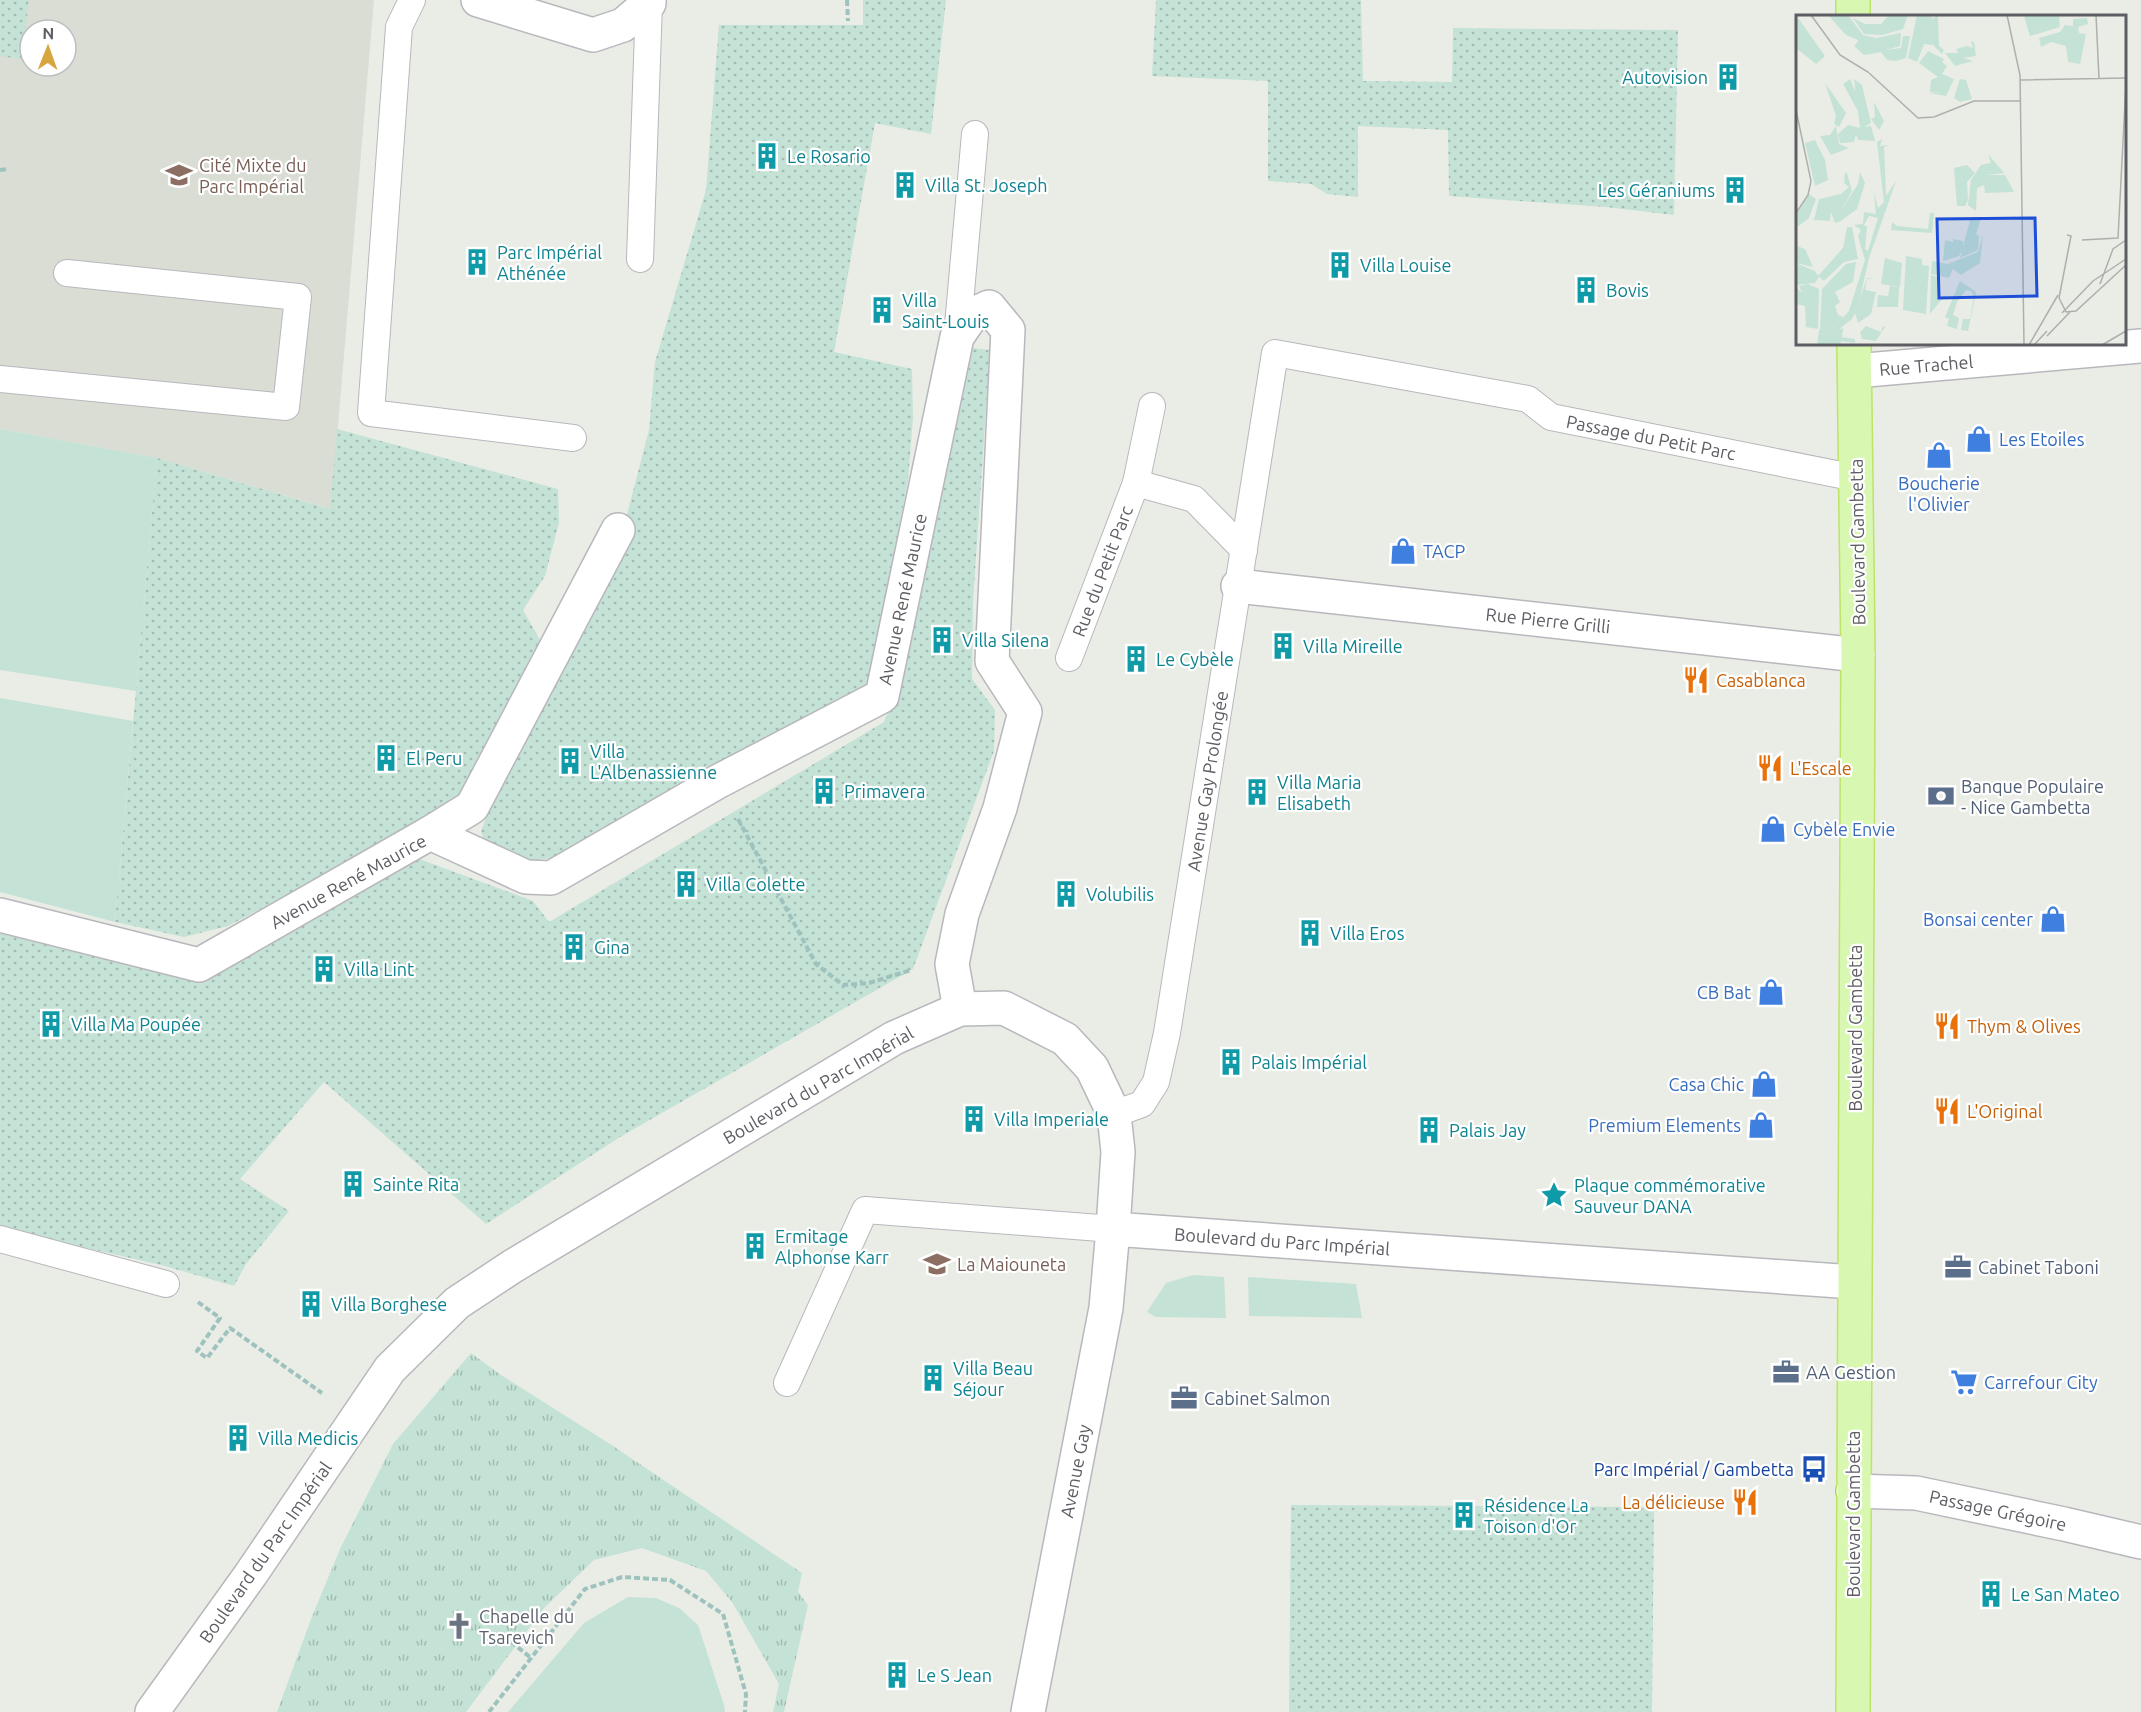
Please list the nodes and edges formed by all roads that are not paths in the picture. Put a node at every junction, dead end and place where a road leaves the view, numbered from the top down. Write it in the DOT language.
graph roads {
  1 [pos="412,0"];
  2 [pos="478,0"];
  3 [pos="649,2"];
  4 [pos="975,134"];
  5 [pos="640,259"];
  6 [pos="67,273"];
  7 [pos="957,337"];
  8 [pos="2141,346"];
  9 [pos="1275,353"];
  10 [pos="1855,357"];
  11 [pos="0,379"];
  12 [pos="1152,406"];
  13 [pos="573,438"];
  14 [pos="1856,478"];
  15 [pos="1136,483"];
  16 [pos="618,530"];
  17 [pos="1244,550"];
  18 [pos="1238,586"];
  19 [pos="1858,655"];
  20 [pos="1069,658"];
  21 [pos="430,833"];
  22 [pos="0,915"];
  23 [pos="960,1009"];
  24 [pos="1114,1114"];
  25 [pos="1113,1229"];
  26 [pos="0,1239"];
  27 [pos="1853,1282"];
  28 [pos="166,1284"];
  29 [pos="787,1383"];
  30 [pos="1853,1491"];
  31 [pos="2141,1542"];
  32 [pos="152,1712"];
  33 [pos="1028,1712"];
  34 [pos="1852,1712"];
  1 -- 13 [label="lane"];
  2 -- 3 [label="street"];
  3 -- 5 [label="lane"];
  4 -- 7 [label="lane"];
  6 -- 11 [label="lane"];
  7 -- 21 [label="street, Avenue René Maurice"];
  7 -- 23 [label="street, Avenue René Maurice"];
  8 -- 10 [label="street, Rue Trachel"];
  9 -- 14 [label="lane, Passage du Petit Parc"];
  9 -- 17 [label="lane, Avenue Gay Prolongée"];
  10 -- 14 [label="main road, Boulevard Gambetta"];
  12 -- 15 [label="lane, Rue du Petit Parc"];
  14 -- 19 [label="main road, Boulevard Gambetta"];
  15 -- 17 [label="lane, Rue du Petit Parc"];
  15 -- 20 [label="lane, Rue du Petit Parc"];
  16 -- 21 [label="street"];
  17 -- 18 [label="lane, Avenue Gay Prolongée"];
  18 -- 19 [label="street, Rue Pierre Grilli"];
  18 -- 24 [label="lane, Avenue Gay Prolongée"];
  19 -- 27 [label="main road, Boulevard Gambetta"];
  21 -- 22 [label="street, Avenue René Maurice"];
  23 -- 24 [label="street, Boulevard du Parc Impérial"];
  23 -- 32 [label="street, Boulevard du Parc Impérial"];
  24 -- 25 [label="street, Boulevard du Parc Impérial"];
  25 -- 27 [label="street, Boulevard du Parc Impérial"];
  25 -- 29 [label="lane"];
  25 -- 33 [label="street, Avenue Gay"];
  26 -- 28 [label="lane"];
  27 -- 30 [label="main road, Boulevard Gambetta"];
  30 -- 31 [label="street, Passage Grégoire"];
  30 -- 34 [label="main road, Boulevard Gambetta"];
}
